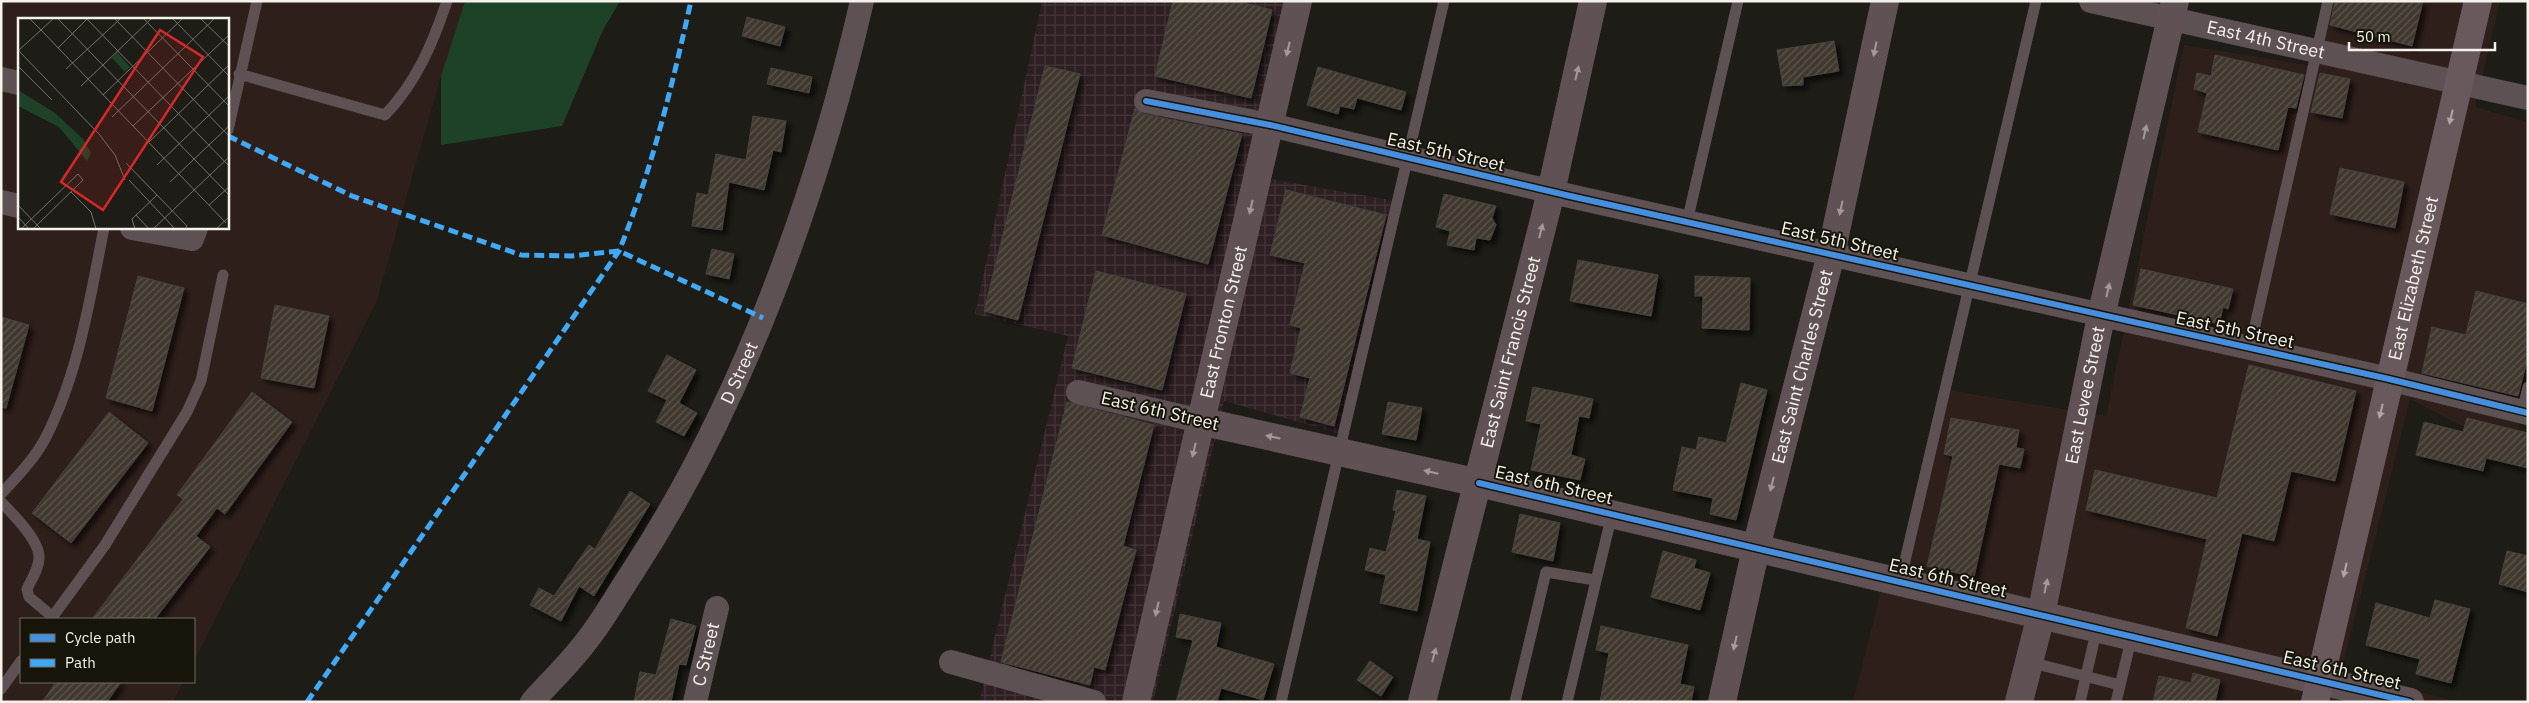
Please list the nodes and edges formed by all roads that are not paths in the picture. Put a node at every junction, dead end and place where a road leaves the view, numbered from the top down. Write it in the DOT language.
graph roads {
  1 [pos="257,1"];
  2 [pos="447,1"];
  3 [pos="862,1"];
  4 [pos="1298,1"];
  5 [pos="1444,1"];
  6 [pos="1593,1"];
  7 [pos="1738,1"];
  8 [pos="1885,1"];
  9 [pos="2036,1"];
  10 [pos="2091,1"];
  11 [pos="2328,1"];
  12 [pos="2478,1"];
  13 [pos="2173,10"];
  14 [pos="2317,51"];
  15 [pos="240,74"];
  16 [pos="1,79"];
  17 [pos="18,83"];
  18 [pos="2459,84"];
  19 [pos="2528,98"];
  20 [pos="1146,101"];
  21 [pos="229,125"];
  22 [pos="1270,125"];
  23 [pos="1408,158"];
  24 [pos="1551,192"];
  25 [pos="1,202"];
  26 [pos="18,206"];
  27 [pos="1687,222"];
  28 [pos="104,229"];
  29 [pos="137,229"];
  30 [pos="196,229"];
  31 [pos="1831,254"];
  32 [pos="223,275"];
  33 [pos="1969,286"];
  34 [pos="2102,316"];
  35 [pos="2250,348"];
  36 [pos="2389,378"];
  37 [pos="2528,386"];
  38 [pos="1078,392"];
  39 [pos="2525,412"];
  40 [pos="1200,421"];
  41 [pos="1341,452"];
  42 [pos="1479,483"];
  43 [pos="1,494"];
  44 [pos="1,502"];
  45 [pos="1612,514"];
  46 [pos="1756,548"];
  47 [pos="1595,580"];
  48 [pos="1900,582"];
  49 [pos="717,608"];
  50 [pos="2041,615"];
  51 [pos="52,618"];
  52 [pos="2096,628"];
  53 [pos="2132,636"];
  54 [pos="20,662"];
  55 [pos="951,662"];
  56 [pos="2029,662"];
  57 [pos="2085,677"];
  58 [pos="2120,685"];
  59 [pos="1,689"];
  60 [pos="2318,691"];
  61 [pos="532,702"];
  62 [pos="695,702"];
  63 [pos="1094,702"];
  64 [pos="1136,702"];
  65 [pos="1281,702"];
  66 [pos="1422,702"];
  67 [pos="1516,702"];
  68 [pos="1567,702"];
  69 [pos="1722,702"];
  70 [pos="2019,702"];
  71 [pos="2080,702"];
  72 [pos="2116,702"];
  73 [pos="2410,702"];
  1 -- 15 [label="lane"];
  2 -- 15 [label="lane"];
  3 -- 61 [label="street, D Street"];
  4 -- 22 [label="street, East Fronton Street, one-way"];
  5 -- 23 [label="lane"];
  24 -- 6 [label="street, East Saint Francis Street, one-way"];
  7 -- 27 [label="lane"];
  8 -- 31 [label="street, East Saint Charles Street, one-way"];
  9 -- 33 [label="lane"];
  10 -- 13 [label="street, East 4th Street"];
  11 -- 14 [label="lane"];
  12 -- 18 [label="main road, East Elizabeth Street"];
  13 -- 14 [label="street, East 4th Street"];
  34 -- 13 [label="street, East Levee Street, one-way"];
  14 -- 18 [label="street, East 4th Street"];
  14 -- 35 [label="lane"];
  15 -- 21 [label="lane"];
  16 -- 17 [label="street"];
  18 -- 19 [label="street, East 4th Street"];
  18 -- 36 [label="main road, East Elizabeth Street, one-way"];
  20 -- 22 [label="street, East 5th Street"];
  22 -- 23 [label="street, East 5th Street"];
  22 -- 40 [label="street, East Fronton Street, one-way"];
  23 -- 24 [label="street, East 5th Street"];
  23 -- 41 [label="lane"];
  24 -- 27 [label="street, East 5th Street"];
  42 -- 24 [label="street, East Saint Francis Street, one-way"];
  25 -- 26 [label="street"];
  27 -- 31 [label="street, East 5th Street"];
  28 -- 43 [label="lane"];
  29 -- 30 [label="street"];
  31 -- 33 [label="street, East 5th Street"];
  31 -- 46 [label="street, East Saint Charles Street, one-way"];
  32 -- 51 [label="lane"];
  33 -- 34 [label="street, East 5th Street"];
  33 -- 48 [label="lane"];
  34 -- 35 [label="street, East 5th Street"];
  50 -- 34 [label="street, East Levee Street, one-way"];
  35 -- 36 [label="street, East 5th Street"];
  36 -- 39 [label="street, East 5th Street"];
  36 -- 60 [label="main road, East Elizabeth Street, one-way"];
  37 -- 39 [label="lane"];
  38 -- 40 [label="street, East 6th Street"];
  41 -- 40 [label="street, East 6th Street, one-way"];
  40 -- 64 [label="street, East Fronton Street, one-way"];
  42 -- 41 [label="street, East 6th Street, one-way"];
  41 -- 65 [label="lane"];
  42 -- 45 [label="street, East 6th Street"];
  66 -- 42 [label="street, East Saint Francis Street, one-way"];
  44 -- 51 [label="lane"];
  45 -- 46 [label="street, East 6th Street"];
  45 -- 47 [label="lane"];
  46 -- 48 [label="street, East 6th Street"];
  46 -- 69 [label="street, East Saint Charles Street, one-way"];
  47 -- 67 [label="lane"];
  47 -- 68 [label="lane"];
  48 -- 50 [label="street, East 6th Street"];
  49 -- 62 [label="street, C Street"];
  50 -- 52 [label="street, East 6th Street"];
  50 -- 56 [label="street, East Levee Street"];
  52 -- 53 [label="street, East 6th Street"];
  52 -- 57 [label="lane"];
  53 -- 58 [label="lane"];
  53 -- 60 [label="street, East 6th Street"];
  54 -- 59 [label="lane"];
  55 -- 63 [label="street"];
  56 -- 57 [label="lane"];
  56 -- 70 [label="street, East Levee Street"];
  57 -- 58 [label="lane"];
  57 -- 71 [label="lane"];
  58 -- 72 [label="lane"];
  60 -- 73 [label="street, East 6th Street"];
}
